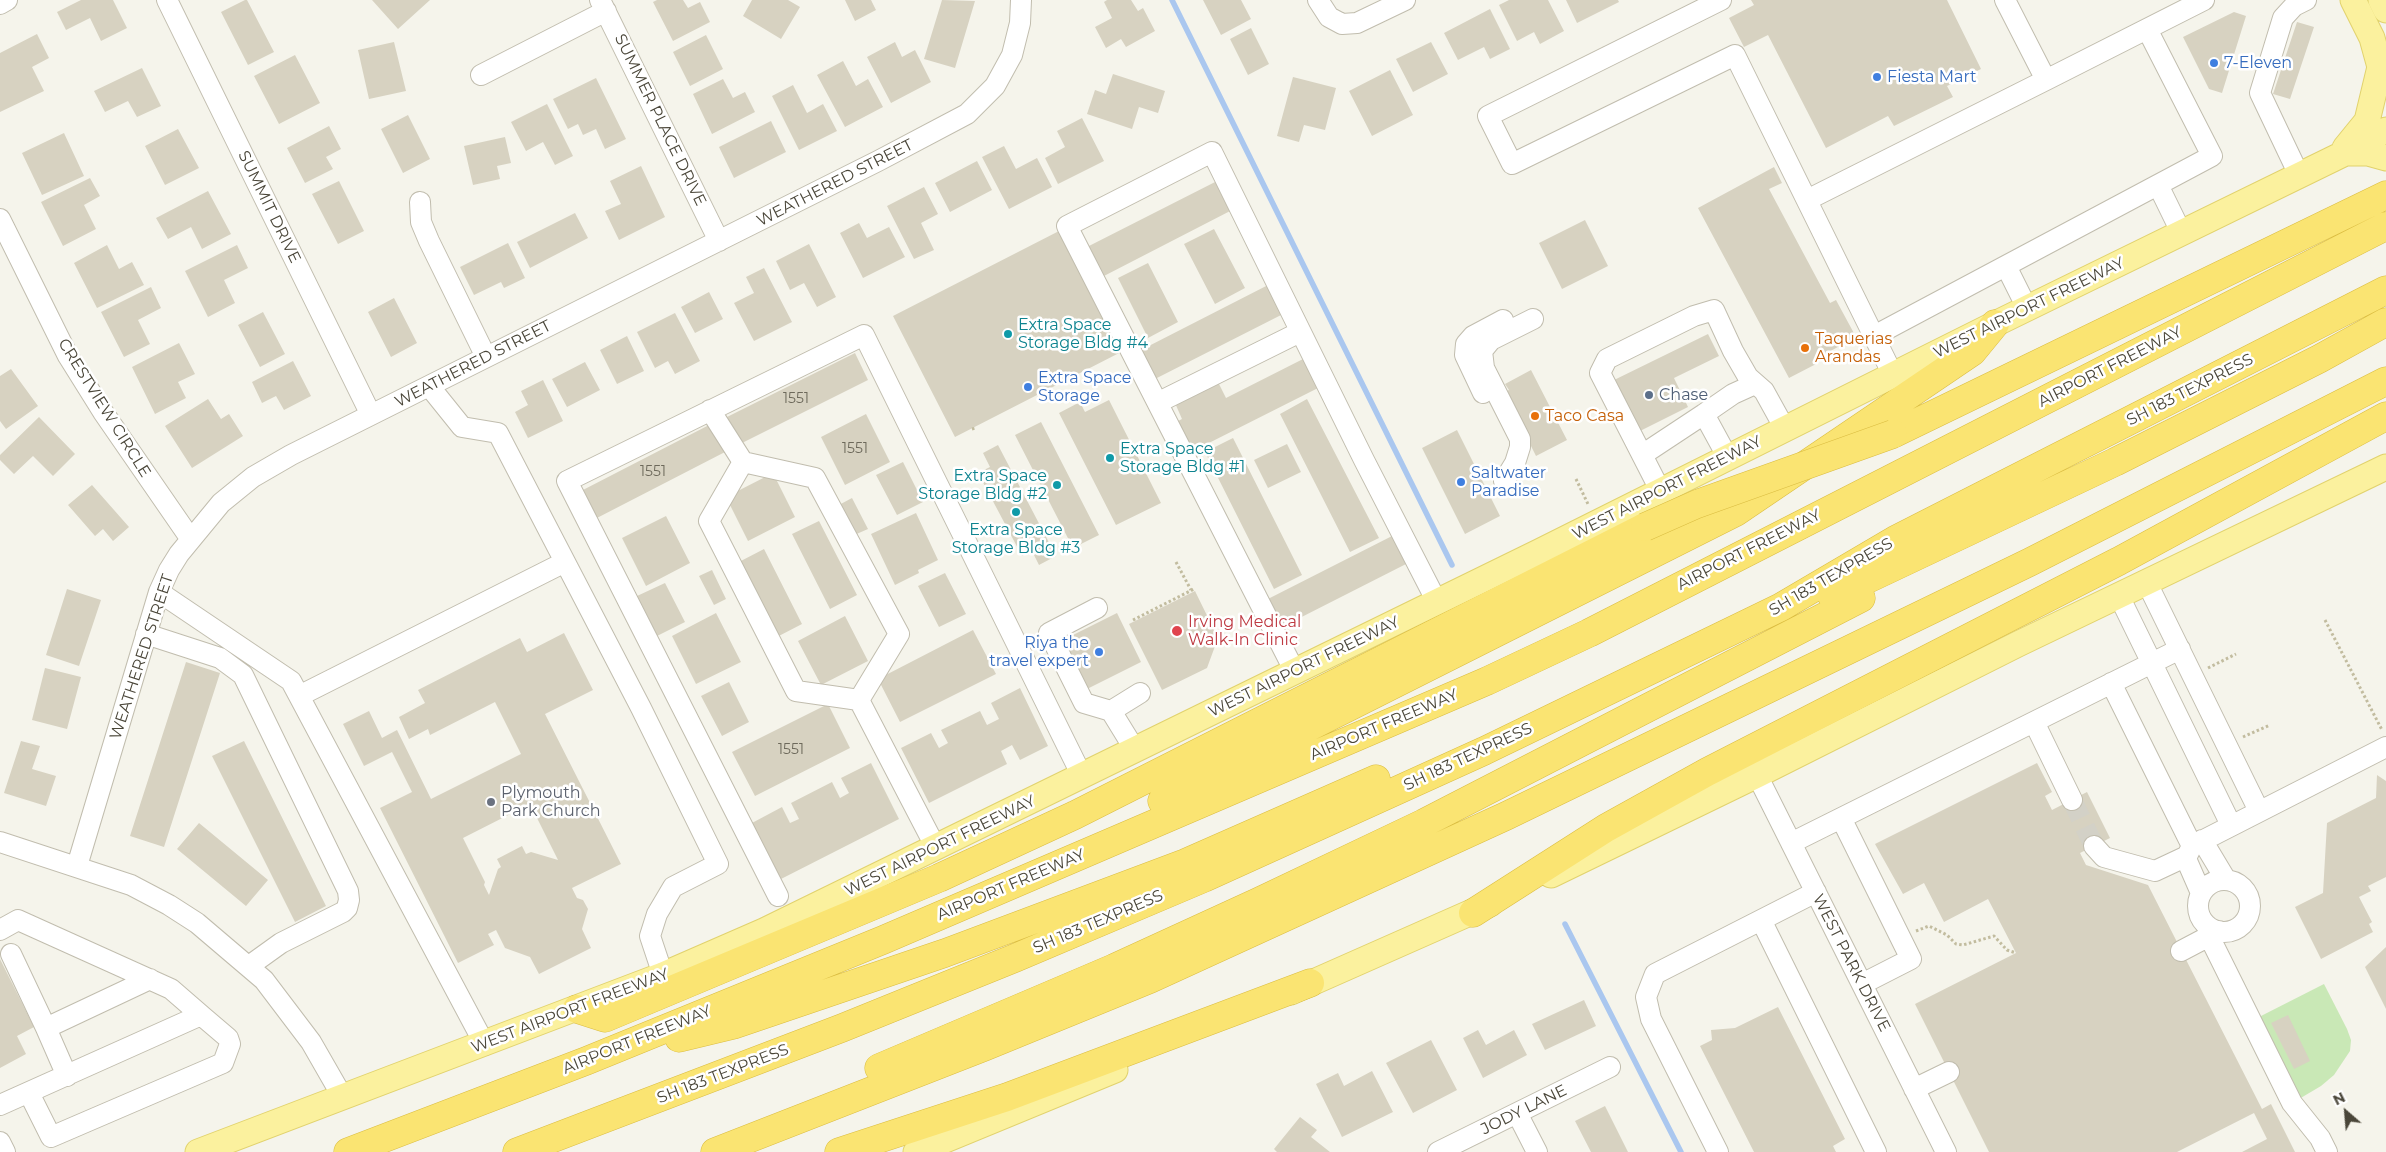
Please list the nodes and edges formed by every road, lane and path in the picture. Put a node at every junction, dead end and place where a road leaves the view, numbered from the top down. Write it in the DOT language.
graph roads {
  1 [pos="7,0"];
  2 [pos="167,0"];
  3 [pos="1021,0"];
  4 [pos="1318,0"];
  5 [pos="1406,0"];
  6 [pos="1721,0"];
  7 [pos="2005,0"];
  8 [pos="2204,0"];
  9 [pos="2353,0"];
  10 [pos="2381,0"];
  11 [pos="2302,1"];
  12 [pos="0,4"];
  13 [pos="603,6"];
  14 [pos="2386,10"];
  15 [pos="2147,29"];
  16 [pos="481,75"];
  17 [pos="2046,80"];
  18 [pos="2386,130"];
  19 [pos="2341,154"];
  20 [pos="2386,158"];
  21 [pos="2299,175"];
  22 [pos="2158,185"];
  23 [pos="2377,198"];
  24 [pos="1807,200"];
  25 [pos="420,202"];
  26 [pos="0,219"];
  27 [pos="2384,227"];
  28 [pos="2181,232"];
  29 [pos="719,241"];
  30 [pos="2006,266"];
  31 [pos="2386,290"];
  32 [pos="2028,310"];
  33 [pos="1530,313"];
  34 [pos="2386,322"];
  35 [pos="1995,324"];
  36 [pos="1300,332"];
  37 [pos="1874,336"];
  38 [pos="486,357"];
  39 [pos="1893,375"];
  40 [pos="2386,381"];
  41 [pos="1755,384"];
  42 [pos="429,386"];
  43 [pos="1158,402"];
  44 [pos="710,410"];
  45 [pos="1704,414"];
  46 [pos="371,415"];
  47 [pos="2386,416"];
  48 [pos="976,428"];
  49 [pos="972,429"];
  50 [pos="1784,429"];
  51 [pos="2386,450"];
  52 [pos="1642,454"];
  53 [pos="1728,458"];
  54 [pos="743,462"];
  55 [pos="2115,462"];
  56 [pos="2386,467"];
  57 [pos="1576,479"];
  58 [pos="1504,481"];
  59 [pos="1661,492"];
  60 [pos="1590,507"];
  61 [pos="2277,520"];
  62 [pos="190,538"];
  63 [pos="1895,540"];
  64 [pos="565,562"];
  65 [pos="1176,562"];
  66 [pos="2147,583"];
  67 [pos="159,592"];
  68 [pos="2119,596"];
  69 [pos="1437,602"];
  70 [pos="1097,608"];
  71 [pos="1132,620"];
  72 [pos="2325,620"];
  73 [pos="146,634"];
  74 [pos="2180,649"];
  75 [pos="2236,654"];
  76 [pos="2152,663"];
  77 [pos="2208,668"];
  78 [pos="1295,672"];
  79 [pos="2111,683"];
  80 [pos="1140,693"];
  81 [pos="299,696"];
  82 [pos="859,700"];
  83 [pos="1111,711"];
  84 [pos="2034,722"];
  85 [pos="2270,725"];
  86 [pos="2242,738"];
  87 [pos="2384,740"];
  88 [pos="1135,750"];
  89 [pos="1757,775"];
  90 [pos="1082,776"];
  91 [pos="2072,800"];
  92 [pos="2259,811"];
  93 [pos="1841,818"];
  94 [pos="2231,825"];
  95 [pos="0,842"];
  96 [pos="1791,843"];
  97 [pos="2094,846"];
  98 [pos="2193,847"];
  99 [pos="936,848"];
  100 [pos="1076,857"];
  101 [pos="77,866"];
  102 [pos="2226,880"];
  103 [pos="1816,892"];
  104 [pos="2202,894"];
  105 [pos="778,896"];
  106 [pos="1473,913"];
  107 [pos="1761,920"];
  108 [pos="0,930"];
  109 [pos="1913,932"];
  110 [pos="2214,933"];
  111 [pos="2182,951"];
  112 [pos="2016,953"];
  113 [pos="11,954"];
  114 [pos="249,966"];
  115 [pos="663,976"];
  116 [pos="150,979"];
  117 [pos="1310,983"];
  118 [pos="1862,984"];
  119 [pos="576,1009"];
  120 [pos="201,1015"];
  121 [pos="46,1028"];
  122 [pos="485,1045"];
  123 [pos="586,1062"];
  124 [pos="1610,1068"];
  125 [pos="1949,1072"];
  126 [pos="67,1076"];
  127 [pos="1914,1089"];
  128 [pos="29,1093"];
  129 [pos="342,1096"];
  130 [pos="0,1105"];
  131 [pos="1518,1113"];
  132 [pos="758,1136"];
  133 [pos="0,1142"];
  134 [pos="2324,1145"];
  135 [pos="1938,1149"];
  136 [pos="5,1152"];
  137 [pos="198,1152"];
  138 [pos="348,1152"];
  139 [pos="517,1152"];
  140 [pos="568,1152"];
  141 [pos="715,1152"];
  142 [pos="839,1152"];
  143 [pos="916,1152"];
  144 [pos="1438,1152"];
  145 [pos="1537,1152"];
  146 [pos="1718,1152"];
  147 [pos="1876,1152"];
  1 -- 12 [label="street"];
  2 -- 46 [label="street, SUMMIT DRIVE"];
  3 -- 29 [label="street, WEATHERED STREET"];
  4 -- 5 [label="street"];
  6 -- 24 [label="street"];
  7 -- 17 [label="street"];
  8 -- 15 [label="street"];
  9 -- 19 [label="main road"];
  10 -- 14 [label="main road"];
  11 -- 21 [label="street"];
  13 -- 16 [label="street"];
  13 -- 29 [label="street, SUMMER PLACE DRIVE"];
  15 -- 17 [label="street"];
  15 -- 22 [label="street"];
  17 -- 24 [label="street"];
  18 -- 19 [label="main road, WEST AIRPORT FREEWAY"];
  19 -- 20 [label="main road"];
  19 -- 21 [label="main road, WEST AIRPORT FREEWAY"];
  21 -- 28 [label="main road, WEST AIRPORT FREEWAY"];
  22 -- 28 [label="street"];
  22 -- 30 [label="street"];
  23 -- 119 [label="highway, bridge"];
  24 -- 37 [label="street"];
  25 -- 38 [label="street"];
  26 -- 62 [label="street, CRESTVIEW CIRCLE"];
  27 -- 100 [label="highway, AIRPORT FREEWAY"];
  28 -- 32 [label="main road, WEST AIRPORT FREEWAY"];
  29 -- 38 [label="street, WEATHERED STREET"];
  30 -- 32 [label="street"];
  30 -- 37 [label="street"];
  31 -- 63 [label="highway, SH 183 TEXPRESS"];
  32 -- 35 [label="main road, WEST AIRPORT FREEWAY"];
  33 -- 58 [label="street"];
  34 -- 55 [label="highway, SH 183 TEXPRESS"];
  35 -- 39 [label="main road, WEST AIRPORT FREEWAY"];
  35 -- 100 [label="highway"];
  36 -- 43 [label="street"];
  36 -- 43 [label="street"];
  36 -- 69 [label="street"];
  37 -- 39 [label="street"];
  38 -- 42 [label="street, WEATHERED STREET"];
  39 -- 50 [label="main road, WEST AIRPORT FREEWAY"];
  40 -- 132 [label="highway"];
  41 -- 45 [label="street"];
  41 -- 50 [label="street"];
  41 -- 52 [label="street"];
  42 -- 46 [label="street, WEATHERED STREET"];
  42 -- 64 [label="street"];
  43 -- 78 [label="street"];
  44 -- 54 [label="street"];
  44 -- 90 [label="street"];
  44 -- 105 [label="street"];
  45 -- 52 [label="street"];
  45 -- 53 [label="street"];
  46 -- 62 [label="street, WEATHERED STREET"];
  47 -- 106 [label="highway"];
  48 -- 49 [label="path"];
  50 -- 53 [label="main road, WEST AIRPORT FREEWAY"];
  51 -- 61 [label="main road"];
  52 -- 59 [label="street"];
  53 -- 59 [label="main road, WEST AIRPORT FREEWAY"];
  54 -- 82 [label="street"];
  54 -- 82 [label="street"];
  55 -- 132 [label="highway"];
  55 -- 140 [label="highway, SH 183 TEXPRESS"];
  56 -- 61 [label="main road"];
  57 -- 60 [label="path"];
  59 -- 69 [label="main road, WEST AIRPORT FREEWAY"];
  61 -- 66 [label="main road"];
  62 -- 67 [label="street, WEATHERED STREET"];
  63 -- 123 [label="highway"];
  63 -- 139 [label="highway, SH 183 TEXPRESS"];
  64 -- 81 [label="street"];
  64 -- 115 [label="street"];
  65 -- 71 [label="path"];
  66 -- 68 [label="main road"];
  66 -- 74 [label="street"];
  67 -- 73 [label="street, WEATHERED STREET"];
  67 -- 81 [label="street"];
  68 -- 76 [label="street"];
  68 -- 89 [label="main road"];
  69 -- 78 [label="main road, WEST AIRPORT FREEWAY"];
  70 -- 83 [label="street"];
  72 -- 87 [label="path"];
  73 -- 101 [label="street, WEATHERED STREET"];
  73 -- 114 [label="street"];
  74 -- 76 [label="street"];
  74 -- 92 [label="street"];
  75 -- 77 [label="path"];
  76 -- 79 [label="street"];
  76 -- 94 [label="street"];
  78 -- 88 [label="main road, WEST AIRPORT FREEWAY"];
  79 -- 84 [label="street"];
  79 -- 98 [label="street"];
  80 -- 83 [label="street"];
  81 -- 122 [label="street"];
  82 -- 99 [label="street"];
  83 -- 88 [label="street"];
  84 -- 91 [label="street"];
  84 -- 93 [label="street"];
  85 -- 86 [label="path"];
  87 -- 92 [label="street"];
  88 -- 90 [label="main road, WEST AIRPORT FREEWAY"];
  89 -- 96 [label="street, WEST PARK DRIVE"];
  89 -- 106 [label="main road"];
  90 -- 99 [label="main road, WEST AIRPORT FREEWAY"];
  92 -- 94 [label="street"];
  93 -- 96 [label="street"];
  93 -- 118 [label="street"];
  94 -- 98 [label="street"];
  95 -- 101 [label="street"];
  96 -- 103 [label="street, WEST PARK DRIVE"];
  97 -- 98 [label="street"];
  98 -- 102 [label="street"];
  98 -- 104 [label="street"];
  99 -- 115 [label="main road, WEST AIRPORT FREEWAY"];
  100 -- 123 [label="highway, AIRPORT FREEWAY"];
  101 -- 114 [label="street"];
  102 -- 104 [label="street"];
  102 -- 110 [label="street"];
  103 -- 107 [label="street"];
  103 -- 118 [label="street, WEST PARK DRIVE"];
  104 -- 110 [label="street"];
  106 -- 117 [label="main road"];
  107 -- 146 [label="street"];
  107 -- 147 [label="street"];
  108 -- 116 [label="street"];
  109 -- 112 [label="path"];
  110 -- 111 [label="street"];
  110 -- 134 [label="street"];
  113 -- 121 [label="street"];
  114 -- 129 [label="street"];
  115 -- 119 [label="main road, WEST AIRPORT FREEWAY"];
  116 -- 120 [label="street"];
  116 -- 121 [label="street"];
  117 -- 142 [label="highway"];
  117 -- 143 [label="main road"];
  118 -- 127 [label="street, WEST PARK DRIVE"];
  119 -- 122 [label="main road, WEST AIRPORT FREEWAY"];
  120 -- 126 [label="street"];
  120 -- 128 [label="street"];
  121 -- 126 [label="street"];
  122 -- 129 [label="main road, WEST AIRPORT FREEWAY"];
  123 -- 138 [label="highway, AIRPORT FREEWAY"];
  124 -- 131 [label="street, JODY LANE"];
  125 -- 127 [label="street"];
  126 -- 128 [label="street"];
  127 -- 135 [label="street, WEST PARK DRIVE"];
  128 -- 130 [label="street"];
  129 -- 137 [label="main road, WEST AIRPORT FREEWAY"];
  131 -- 144 [label="street, JODY LANE"];
  131 -- 145 [label="street"];
  132 -- 141 [label="highway"];
  133 -- 136 [label="street"];
}
